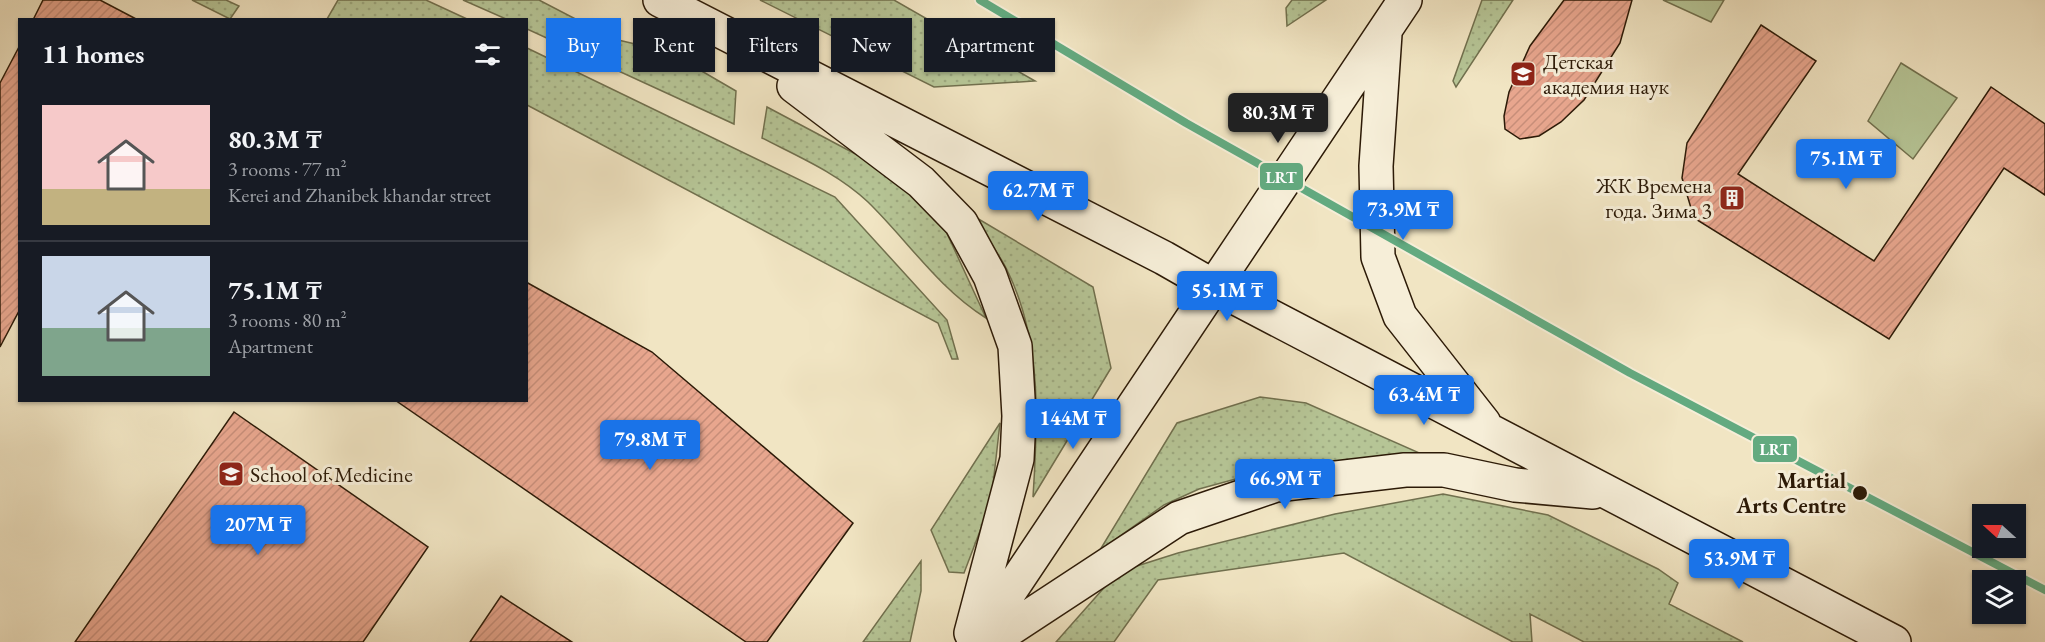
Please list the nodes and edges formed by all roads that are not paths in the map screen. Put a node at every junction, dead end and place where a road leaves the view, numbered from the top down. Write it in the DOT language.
graph roads {
  1 [pos="660,0"];
  2 [pos="1405,0"];
  3 [pos="1386,29"];
  4 [pos="721,31"];
  5 [pos="1213,286"];
  6 [pos="1491,432"];
  7 [pos="1608,493"];
  8 [pos="969,642"];
  9 [pos="976,642"];
  10 [pos="990,642"];
  11 [pos="1894,642"];
  1 -- 4 [label="main road"];
  2 -- 3 [label="main road"];
  3 -- 5 [label="main road"];
  3 -- 6 [label="main road"];
  4 -- 5 [label="main road"];
  4 -- 8 [label="main road"];
  5 -- 6 [label="main road"];
  5 -- 9 [label="main road"];
  6 -- 7 [label="main road"];
  7 -- 10 [label="main road"];
  7 -- 11 [label="main road"];
}
